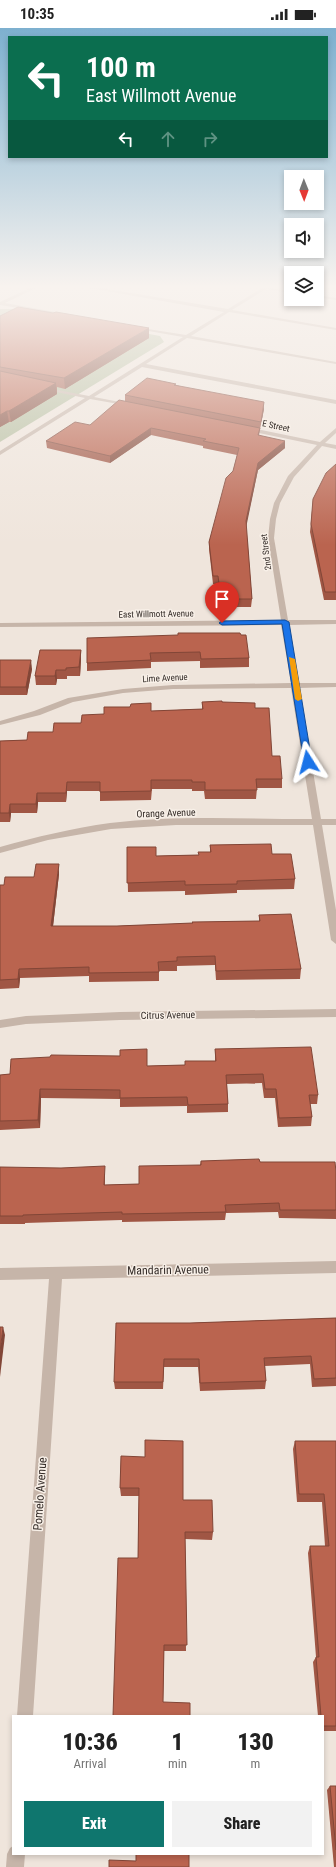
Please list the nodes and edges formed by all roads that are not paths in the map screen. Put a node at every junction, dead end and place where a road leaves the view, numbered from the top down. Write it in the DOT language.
graph roads {
  1 [pos="128,373"];
  2 [pos="182,373"];
  3 [pos="37,386"];
  4 [pos="89,397"];
  5 [pos="336,402"];
  6 [pos="136,406"];
  7 [pos="236,427"];
  8 [pos="336,430"];
  9 [pos="321,444"];
  10 [pos="336,447"];
  11 [pos="0,453"];
  12 [pos="285,622"];
  13 [pos="336,622"];
  14 [pos="0,625"];
  15 [pos="296,685"];
  16 [pos="336,685"];
  17 [pos="0,723"];
  18 [pos="318,822"];
  19 [pos="336,822"];
  20 [pos="0,850"];
  21 [pos="336,940"];
  22 [pos="336,1013"];
  23 [pos="0,1024"];
  24 [pos="336,1267"];
  25 [pos="56,1272"];
  26 [pos="0,1274"];
  27 [pos="25,1715"];
  28 [pos="16,1855"];
  29 [pos="15,1867"];
  1 -- 4 [label="street"];
  2 -- 5 [label="street"];
  3 -- 4 [label="street"];
  4 -- 6 [label="street"];
  4 -- 11 [label="street"];
  7 -- 9 [label="street, E Street"];
  8 -- 9 [label="street, 2nd Street"];
  9 -- 10 [label="street, E Street"];
  9 -- 12 [label="street, 2nd Street"];
  12 -- 13 [label="street, East Willmott Avenue"];
  12 -- 14 [label="street, East Willmott Avenue"];
  12 -- 15 [label="street, 2nd Street"];
  15 -- 16 [label="street, Lime Avenue"];
  15 -- 17 [label="street, Lime Avenue"];
  15 -- 18 [label="street, 2nd Street"];
  18 -- 19 [label="street, Orange Avenue"];
  18 -- 20 [label="street, Orange Avenue"];
  18 -- 21 [label="street, 2nd Street"];
  22 -- 23 [label="street, Citrus Avenue"];
  24 -- 25 [label="street, Mandarin Avenue"];
  25 -- 26 [label="street, Mandarin Avenue"];
  25 -- 27 [label="street, Pomelo Avenue"];
  28 -- 29 [label="street"];
}
